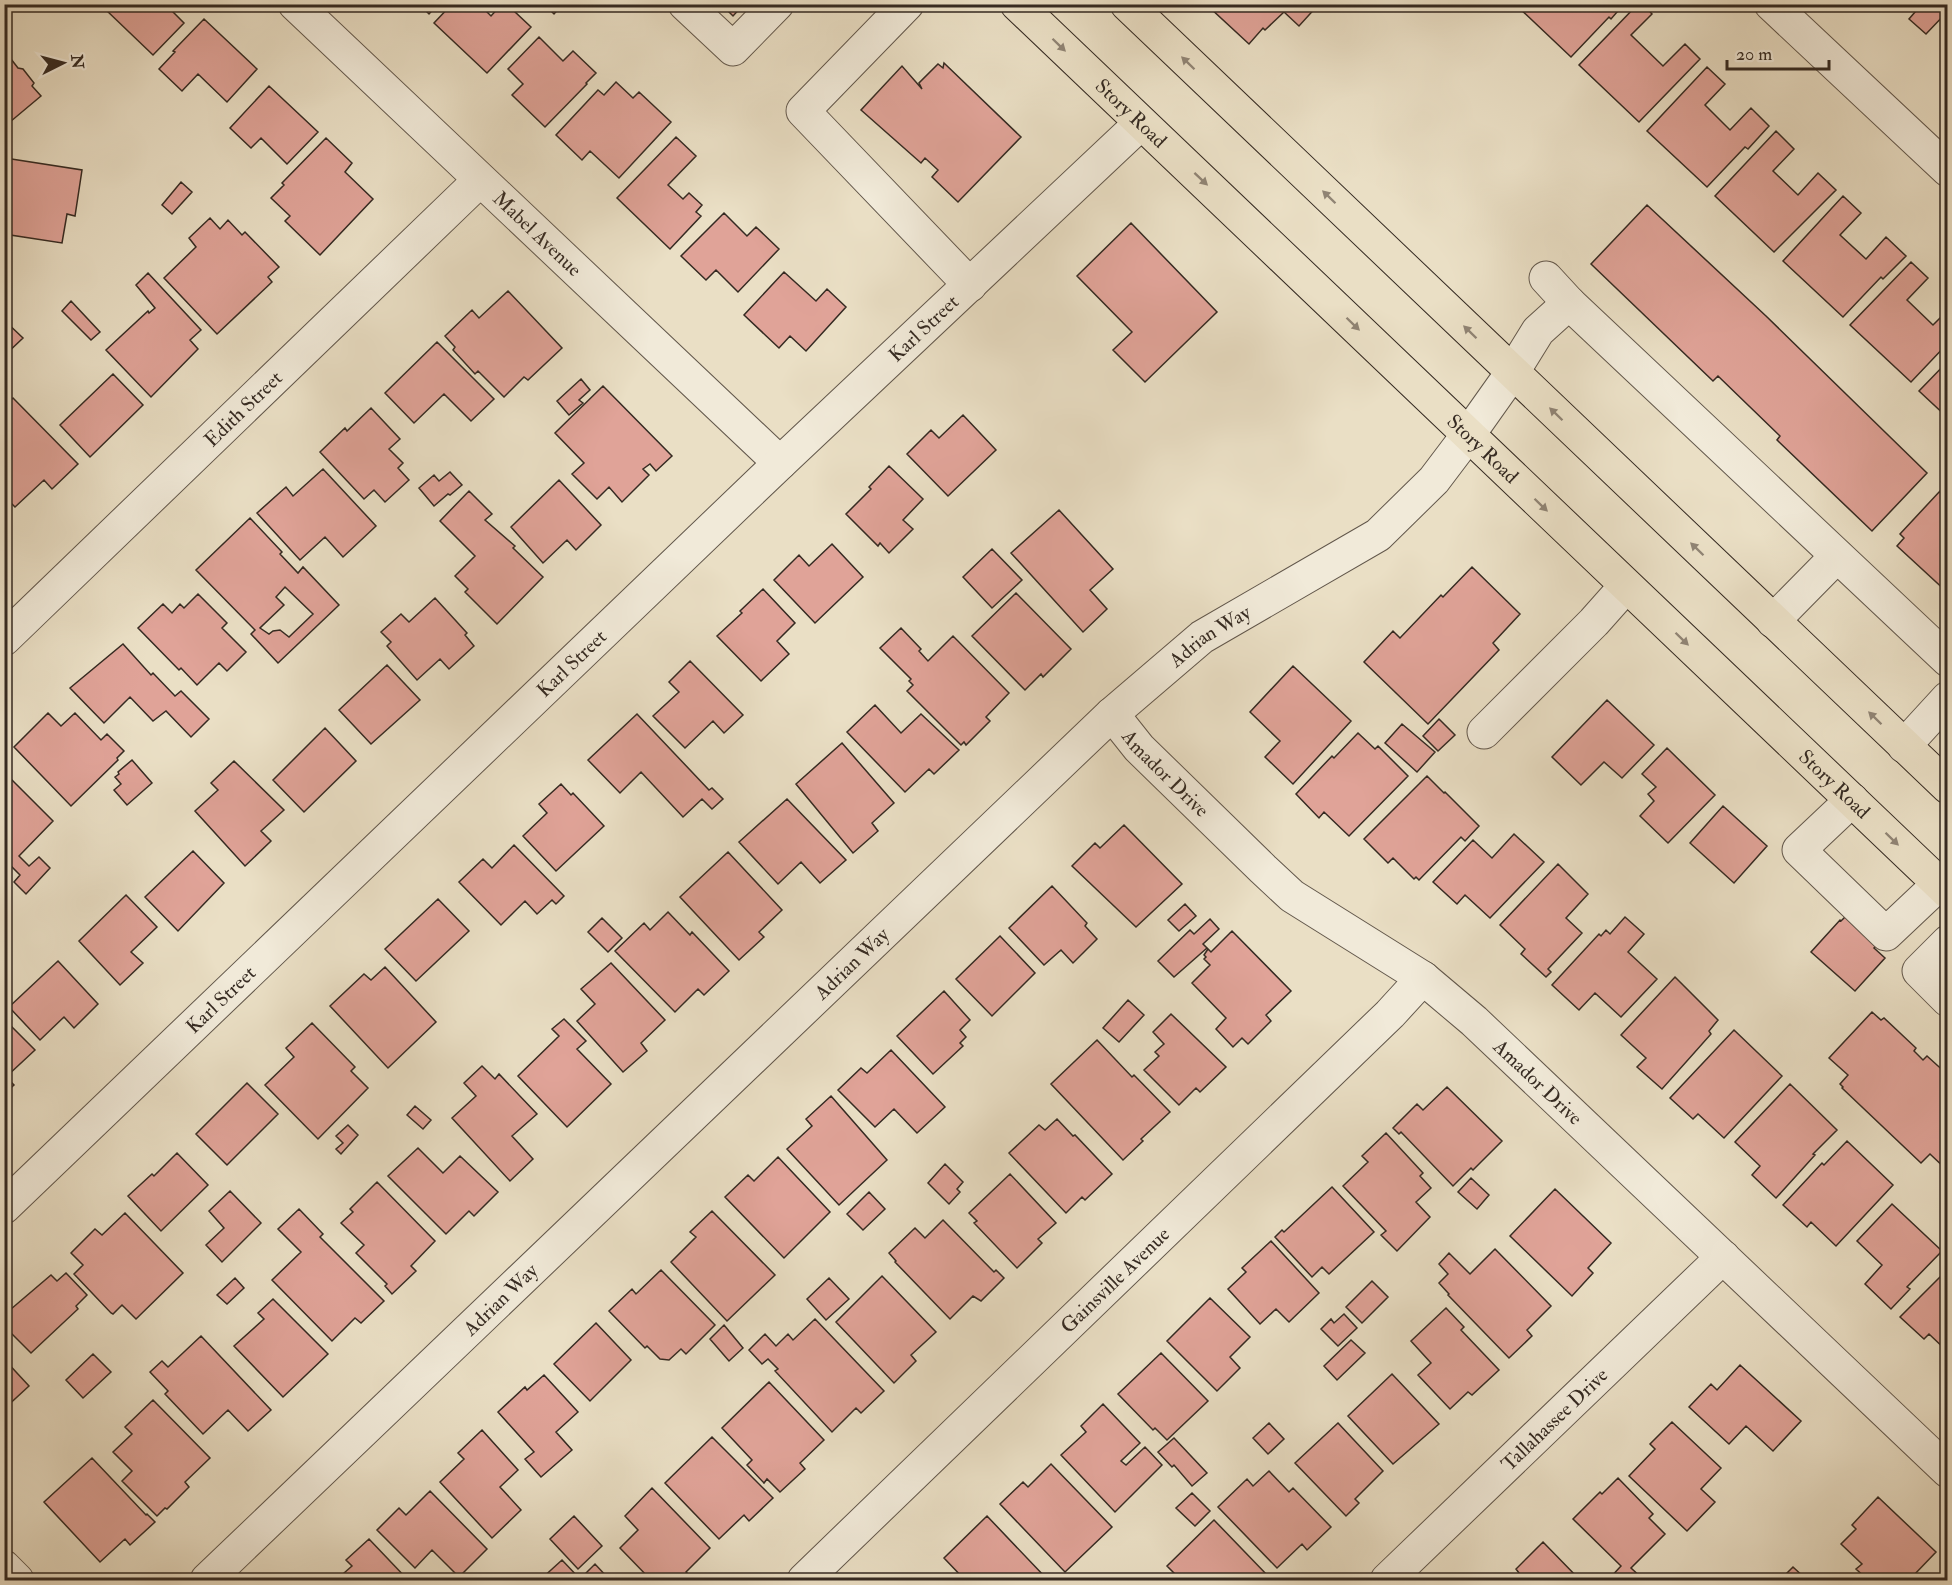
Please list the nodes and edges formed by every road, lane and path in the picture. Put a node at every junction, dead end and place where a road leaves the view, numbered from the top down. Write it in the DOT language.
graph roads {
  1 [pos="295,4"];
  2 [pos="685,4"];
  3 [pos="777,4"];
  4 [pos="907,4"];
  5 [pos="1017,4"];
  6 [pos="1127,4"];
  7 [pos="1771,4"];
  8 [pos="1141,123"];
  9 [pos="1947,170"];
  10 [pos="480,180"];
  11 [pos="1546,278"];
  12 [pos="970,285"];
  13 [pos="1569,303"];
  14 [pos="1512,373"];
  15 [pos="1468,435"];
  16 [pos="780,463"];
  17 [pos="1837,556"];
  18 [pos="1626,586"];
  19 [pos="1773,621"];
  20 [pos="4,639"];
  21 [pos="1947,660"];
  22 [pos="1947,698"];
  23 [pos="1112,714"];
  24 [pos="1484,732"];
  25 [pos="1904,746"];
  26 [pos="1947,787"];
  27 [pos="1852,800"];
  28 [pos="1943,888"];
  29 [pos="1886,934"];
  30 [pos="1947,942"];
  31 [pos="1919,971"];
  32 [pos="1423,978"];
  33 [pos="1947,1000"];
  34 [pos="4,1207"];
  35 [pos="1723,1257"];
  36 [pos="1947,1471"];
  37 [pos="4,1567"];
  38 [pos="17,1581"];
  39 [pos="207,1581"];
  40 [pos="804,1581"];
  41 [pos="1387,1581"];
  1 -- 10 [label="street, Mabel Avenue"];
  2 -- 3 [label="street"];
  4 -- 12 [label="street"];
  5 -- 8 [label="main road, Story Road, one-way"];
  14 -- 6 [label="main road, one-way"];
  7 -- 9 [label="street"];
  8 -- 12 [label="street, Karl Street"];
  8 -- 15 [label="main road, Story Road, one-way"];
  10 -- 16 [label="street, Mabel Avenue"];
  10 -- 20 [label="street, Edith Street"];
  11 -- 13 [label="street"];
  12 -- 16 [label="street, Karl Street"];
  13 -- 14 [label="street, Adrian Way"];
  13 -- 17 [label="street"];
  14 -- 15 [label="street, Adrian Way"];
  19 -- 14 [label="main road, one-way"];
  15 -- 18 [label="main road, Story Road, one-way"];
  15 -- 23 [label="street, Adrian Way"];
  16 -- 34 [label="street, Karl Street"];
  17 -- 19 [label="street"];
  17 -- 21 [label="street"];
  18 -- 24 [label="street"];
  18 -- 27 [label="main road, Story Road, one-way"];
  25 -- 19 [label="main road, one-way"];
  22 -- 25 [label="street"];
  23 -- 32 [label="street, Amador Drive"];
  23 -- 39 [label="street, Adrian Way"];
  25 -- 26 [label="main road"];
  27 -- 28 [label="main road, Story Road, one-way"];
  27 -- 29 [label="street"];
  28 -- 29 [label="street"];
  29 -- 31 [label="street"];
  30 -- 31 [label="street"];
  31 -- 33 [label="street"];
  32 -- 35 [label="street, Amador Drive"];
  32 -- 40 [label="street, Gainsville Avenue"];
  35 -- 36 [label="street, Amador Drive"];
  35 -- 41 [label="street, Tallahassee Drive"];
  37 -- 38 [label="street"];
}
